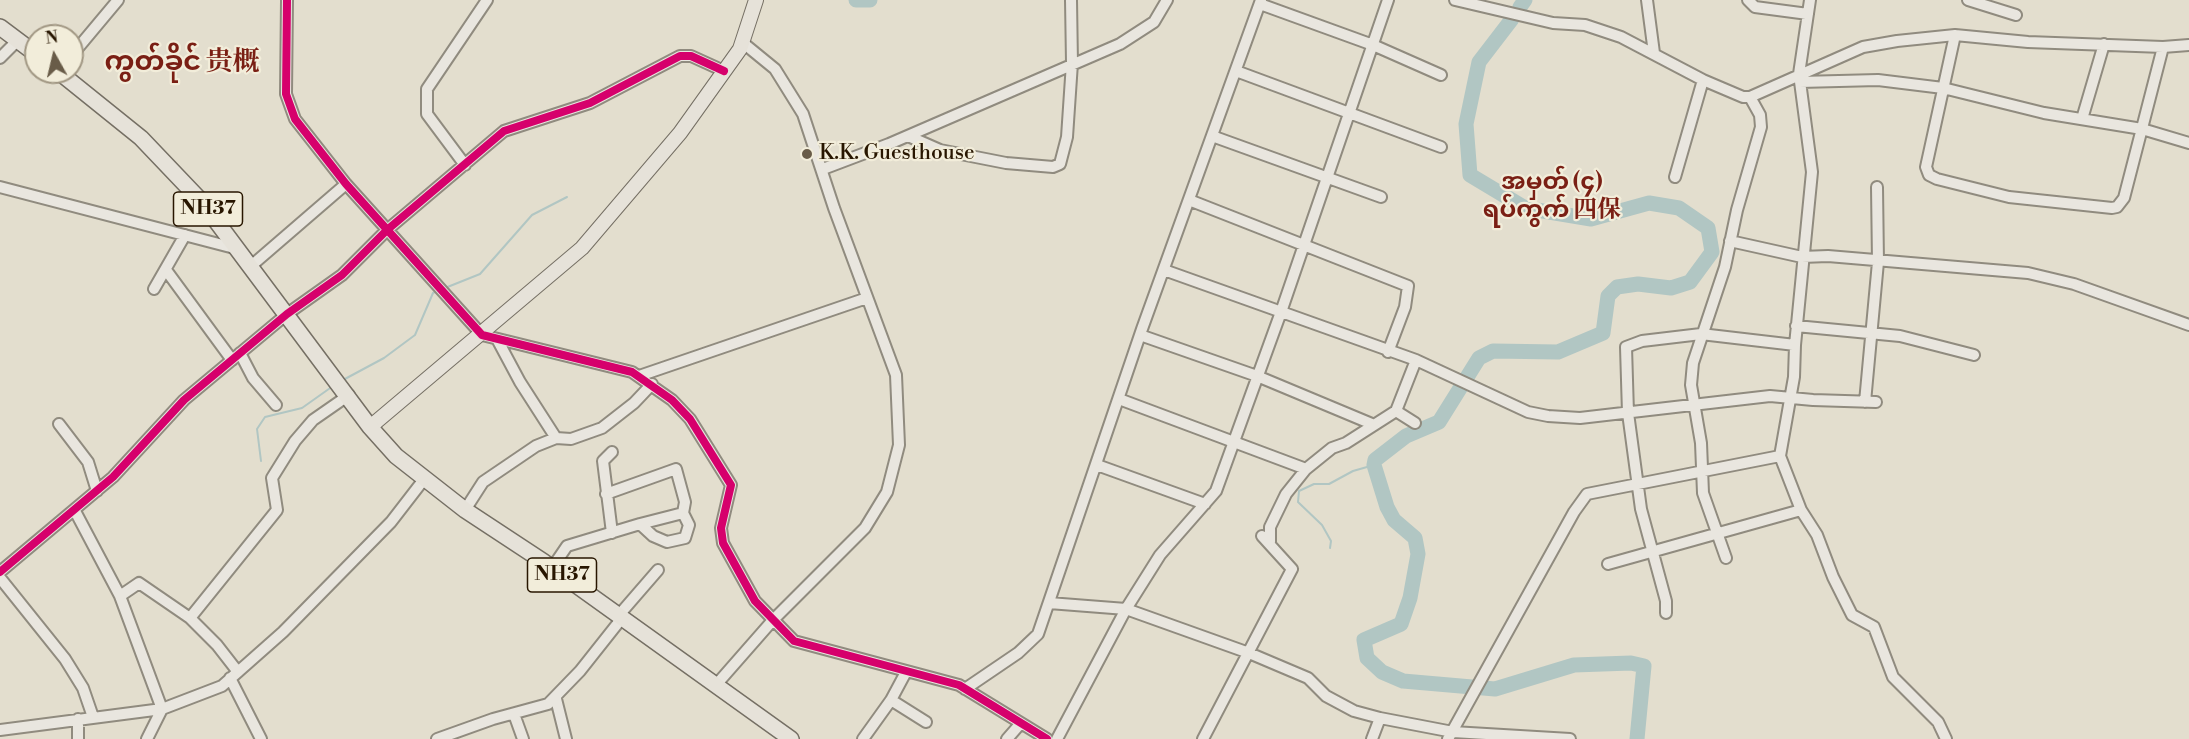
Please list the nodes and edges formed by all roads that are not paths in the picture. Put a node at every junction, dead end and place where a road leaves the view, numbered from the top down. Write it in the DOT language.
graph roads {
  1 [pos="118,0"];
  2 [pos="287,0"];
  3 [pos="487,0"];
  4 [pos="1071,0"];
  5 [pos="1167,0"];
  6 [pos="1388,0"];
  7 [pos="1455,0"];
  8 [pos="1647,0"];
  9 [pos="1748,0"];
  10 [pos="1810,0"];
  11 [pos="1968,0"];
  12 [pos="756,1"];
  13 [pos="1261,2"];
  14 [pos="1808,14"];
  15 [pos="2016,15"];
  16 [pos="0,27"];
  17 [pos="1956,35"];
  18 [pos="18,40"];
  19 [pos="84,41"];
  20 [pos="742,42"];
  21 [pos="2104,44"];
  22 [pos="24,45"];
  23 [pos="1373,45"];
  24 [pos="2189,45"];
  25 [pos="2163,47"];
  26 [pos="1654,53"];
  27 [pos="0,58"];
  28 [pos="1072,63"];
  29 [pos="724,71"];
  30 [pos="1236,71"];
  31 [pos="1441,75"];
  32 [pos="1800,78"];
  33 [pos="1703,80"];
  34 [pos="74,84"];
  35 [pos="1943,88"];
  36 [pos="1750,97"];
  37 [pos="1349,113"];
  38 [pos="2082,119"];
  39 [pos="2142,129"];
  40 [pos="908,136"];
  41 [pos="1212,136"];
  42 [pos="2189,142"];
  43 [pos="1441,147"];
  44 [pos="465,165"];
  45 [pos="823,169"];
  46 [pos="1675,177"];
  47 [pos="1327,178"];
  48 [pos="346,184"];
  49 [pos="0,187"];
  50 [pos="1876,187"];
  51 [pos="1381,197"];
  52 [pos="1189,200"];
  53 [pos="387,230"];
  54 [pos="185,235"];
  55 [pos="1731,242"];
  56 [pos="1304,246"];
  57 [pos="238,249"];
  58 [pos="1802,257"];
  59 [pos="1878,262"];
  60 [pos="251,266"];
  61 [pos="166,270"];
  62 [pos="1164,270"];
  63 [pos="154,289"];
  64 [pos="867,298"];
  65 [pos="1281,312"];
  66 [pos="287,314"];
  67 [pos="2189,325"];
  68 [pos="1796,326"];
  69 [pos="1872,333"];
  70 [pos="1701,334"];
  71 [pos="482,335"];
  72 [pos="1140,335"];
  73 [pos="497,339"];
  74 [pos="1795,345"];
  75 [pos="1388,352"];
  76 [pos="1974,355"];
  77 [pos="236,356"];
  78 [pos="1416,360"];
  79 [pos="639,376"];
  80 [pos="1257,376"];
  81 [pos="652,384"];
  82 [pos="349,395"];
  83 [pos="1791,396"];
  84 [pos="1119,399"];
  85 [pos="276,405"];
  86 [pos="1694,405"];
  87 [pos="1396,411"];
  88 [pos="1628,413"];
  89 [pos="1415,423"];
  90 [pos="59,424"];
  91 [pos="1372,424"];
  92 [pos="370,427"];
  93 [pos="556,438"];
  94 [pos="1233,443"];
  95 [pos="612,452"];
  96 [pos="1780,456"];
  97 [pos="1097,465"];
  98 [pos="1306,469"];
  99 [pos="1702,470"];
  100 [pos="425,478"];
  101 [pos="1637,482"];
  102 [pos="97,491"];
  103 [pos="606,494"];
  104 [pos="1204,504"];
  105 [pos="465,510"];
  106 [pos="1802,510"];
  107 [pos="75,511"];
  108 [pos="683,513"];
  109 [pos="640,524"];
  110 [pos="612,533"];
  111 [pos="1718,536"];
  112 [pos="1651,553"];
  113 [pos="1726,558"];
  114 [pos="1608,564"];
  115 [pos="552,568"];
  116 [pos="658,570"];
  117 [pos="1,571"];
  118 [pos="120,596"];
  119 [pos="1049,603"];
  120 [pos="1126,609"];
  121 [pos="1666,613"];
  122 [pos="620,617"];
  123 [pos="190,618"];
  124 [pos="773,620"];
  125 [pos="1249,653"];
  126 [pos="906,672"];
  127 [pos="234,675"];
  128 [pos="716,685"];
  129 [pos="965,688"];
  130 [pos="556,699"];
  131 [pos="891,700"];
  132 [pos="162,709"];
  133 [pos="514,714"];
  134 [pos="93,717"];
  135 [pos="1380,718"];
  136 [pos="78,719"];
  137 [pos="926,722"];
  138 [pos="1021,723"];
  139 [pos="0,730"];
  140 [pos="1450,735"];
  141 [pos="784,737"];
  142 [pos="1522,738"];
  143 [pos="78,739"];
  144 [pos="147,739"];
  145 [pos="261,739"];
  146 [pos="437,739"];
  147 [pos="523,739"];
  148 [pos="566,739"];
  149 [pos="863,739"];
  150 [pos="1007,739"];
  151 [pos="1047,739"];
  152 [pos="1057,739"];
  153 [pos="1203,739"];
  154 [pos="1372,739"];
  155 [pos="1570,739"];
  156 [pos="1946,739"];
  1 -- 19 [label="street"];
  2 -- 48 [label="street"];
  3 -- 44 [label="street"];
  4 -- 28 [label="street"];
  5 -- 28 [label="street"];
  6 -- 23 [label="street"];
  7 -- 26 [label="street"];
  8 -- 26 [label="street"];
  9 -- 14 [label="street"];
  10 -- 14 [label="street"];
  11 -- 15 [label="street"];
  12 -- 20 [label="main road"];
  13 -- 23 [label="street"];
  13 -- 30 [label="street"];
  14 -- 32 [label="street"];
  16 -- 18 [label="highway"];
  17 -- 21 [label="street"];
  17 -- 32 [label="street"];
  17 -- 35 [label="street"];
  18 -- 22 [label="highway"];
  18 -- 27 [label="street"];
  20 -- 29 [label="main road"];
  20 -- 45 [label="street"];
  21 -- 25 [label="street"];
  21 -- 38 [label="street"];
  23 -- 31 [label="street"];
  23 -- 37 [label="street"];
  24 -- 25 [label="street"];
  25 -- 39 [label="street"];
  26 -- 33 [label="street"];
  28 -- 40 [label="street"];
  28 -- 40 [label="street"];
  29 -- 44 [label="street"];
  29 -- 71 [label="main road"];
  30 -- 37 [label="street"];
  30 -- 41 [label="street"];
  32 -- 35 [label="street"];
  32 -- 36 [label="street"];
  32 -- 58 [label="street"];
  33 -- 36 [label="street"];
  33 -- 46 [label="street"];
  34 -- 57 [label="highway, NH37"];
  35 -- 38 [label="street"];
  35 -- 39 [label="street"];
  36 -- 55 [label="street"];
  37 -- 43 [label="street"];
  37 -- 47 [label="street"];
  38 -- 39 [label="street"];
  39 -- 42 [label="street"];
  40 -- 45 [label="street"];
  41 -- 47 [label="street"];
  41 -- 52 [label="street"];
  44 -- 53 [label="street"];
  45 -- 64 [label="street"];
  47 -- 51 [label="street"];
  47 -- 56 [label="street"];
  48 -- 53 [label="street"];
  48 -- 60 [label="street"];
  49 -- 54 [label="street"];
  50 -- 59 [label="street"];
  52 -- 56 [label="street"];
  52 -- 62 [label="street"];
  53 -- 66 [label="street"];
  53 -- 71 [label="street"];
  54 -- 57 [label="street"];
  54 -- 61 [label="street"];
  55 -- 58 [label="street"];
  55 -- 70 [label="street"];
  56 -- 65 [label="street"];
  56 -- 75 [label="street"];
  57 -- 60 [label="highway, NH37"];
  58 -- 59 [label="street"];
  58 -- 68 [label="street"];
  59 -- 67 [label="street"];
  59 -- 69 [label="street"];
  60 -- 66 [label="highway, NH37"];
  61 -- 63 [label="street"];
  61 -- 77 [label="street"];
  62 -- 65 [label="street"];
  62 -- 72 [label="street"];
  64 -- 79 [label="street"];
  64 -- 124 [label="street"];
  65 -- 75 [label="street"];
  65 -- 80 [label="street"];
  66 -- 77 [label="street"];
  66 -- 82 [label="highway, NH37"];
  68 -- 69 [label="street"];
  68 -- 74 [label="street"];
  69 -- 76 [label="street"];
  69 -- 83 [label="street"];
  70 -- 74 [label="street"];
  70 -- 86 [label="street"];
  70 -- 88 [label="street"];
  71 -- 73 [label="street"];
  71 -- 92 [label="main road"];
  72 -- 80 [label="street"];
  72 -- 84 [label="street"];
  73 -- 79 [label="street"];
  73 -- 93 [label="street"];
  74 -- 83 [label="street"];
  75 -- 78 [label="street"];
  77 -- 85 [label="street"];
  77 -- 102 [label="street"];
  78 -- 87 [label="street"];
  78 -- 88 [label="street"];
  79 -- 81 [label="street"];
  80 -- 91 [label="street"];
  80 -- 94 [label="street"];
  81 -- 93 [label="street"];
  81 -- 124 [label="street"];
  82 -- 92 [label="highway, NH37"];
  82 -- 123 [label="street"];
  83 -- 86 [label="street"];
  83 -- 96 [label="street"];
  84 -- 94 [label="street"];
  84 -- 97 [label="street"];
  86 -- 88 [label="street"];
  86 -- 99 [label="street"];
  87 -- 89 [label="street"];
  87 -- 91 [label="street"];
  88 -- 101 [label="street"];
  90 -- 102 [label="street"];
  91 -- 98 [label="street"];
  92 -- 100 [label="highway, NH37"];
  93 -- 105 [label="street"];
  94 -- 98 [label="street"];
  94 -- 104 [label="street"];
  95 -- 103 [label="street"];
  96 -- 99 [label="street"];
  96 -- 106 [label="street"];
  97 -- 104 [label="street"];
  97 -- 119 [label="street"];
  98 -- 125 [label="street"];
  99 -- 101 [label="street"];
  99 -- 111 [label="street"];
  100 -- 105 [label="highway, NH37"];
  100 -- 127 [label="street"];
  101 -- 112 [label="street"];
  101 -- 140 [label="street"];
  102 -- 107 [label="street"];
  103 -- 108 [label="street"];
  103 -- 110 [label="street"];
  104 -- 120 [label="street"];
  105 -- 115 [label="highway, NH37"];
  106 -- 111 [label="street"];
  106 -- 156 [label="street"];
  107 -- 117 [label="street"];
  107 -- 118 [label="street"];
  108 -- 109 [label="street"];
  108 -- 109 [label="street"];
  109 -- 110 [label="street"];
  110 -- 115 [label="street"];
  111 -- 112 [label="street"];
  111 -- 113 [label="street"];
  112 -- 114 [label="street"];
  112 -- 121 [label="street"];
  115 -- 122 [label="highway, NH37"];
  116 -- 122 [label="street"];
  117 -- 134 [label="street"];
  118 -- 123 [label="street"];
  118 -- 132 [label="street"];
  119 -- 120 [label="street"];
  119 -- 129 [label="street"];
  120 -- 125 [label="street"];
  120 -- 152 [label="street"];
  122 -- 128 [label="highway, NH37"];
  122 -- 130 [label="street"];
  123 -- 127 [label="street"];
  124 -- 126 [label="street"];
  124 -- 128 [label="street"];
  125 -- 135 [label="street"];
  125 -- 153 [label="street"];
  126 -- 129 [label="street"];
  126 -- 131 [label="street"];
  127 -- 132 [label="street"];
  127 -- 145 [label="street"];
  128 -- 141 [label="highway, NH37"];
  129 -- 138 [label="street"];
  130 -- 133 [label="street"];
  130 -- 148 [label="street"];
  131 -- 137 [label="street"];
  131 -- 149 [label="street"];
  132 -- 134 [label="street"];
  132 -- 144 [label="street"];
  133 -- 146 [label="street"];
  133 -- 147 [label="street"];
  134 -- 136 [label="street"];
  135 -- 140 [label="street"];
  135 -- 154 [label="street"];
  136 -- 139 [label="street"];
  136 -- 143 [label="street"];
  138 -- 150 [label="street"];
  138 -- 151 [label="street"];
  140 -- 142 [label="street"];
  142 -- 155 [label="street"];
}
